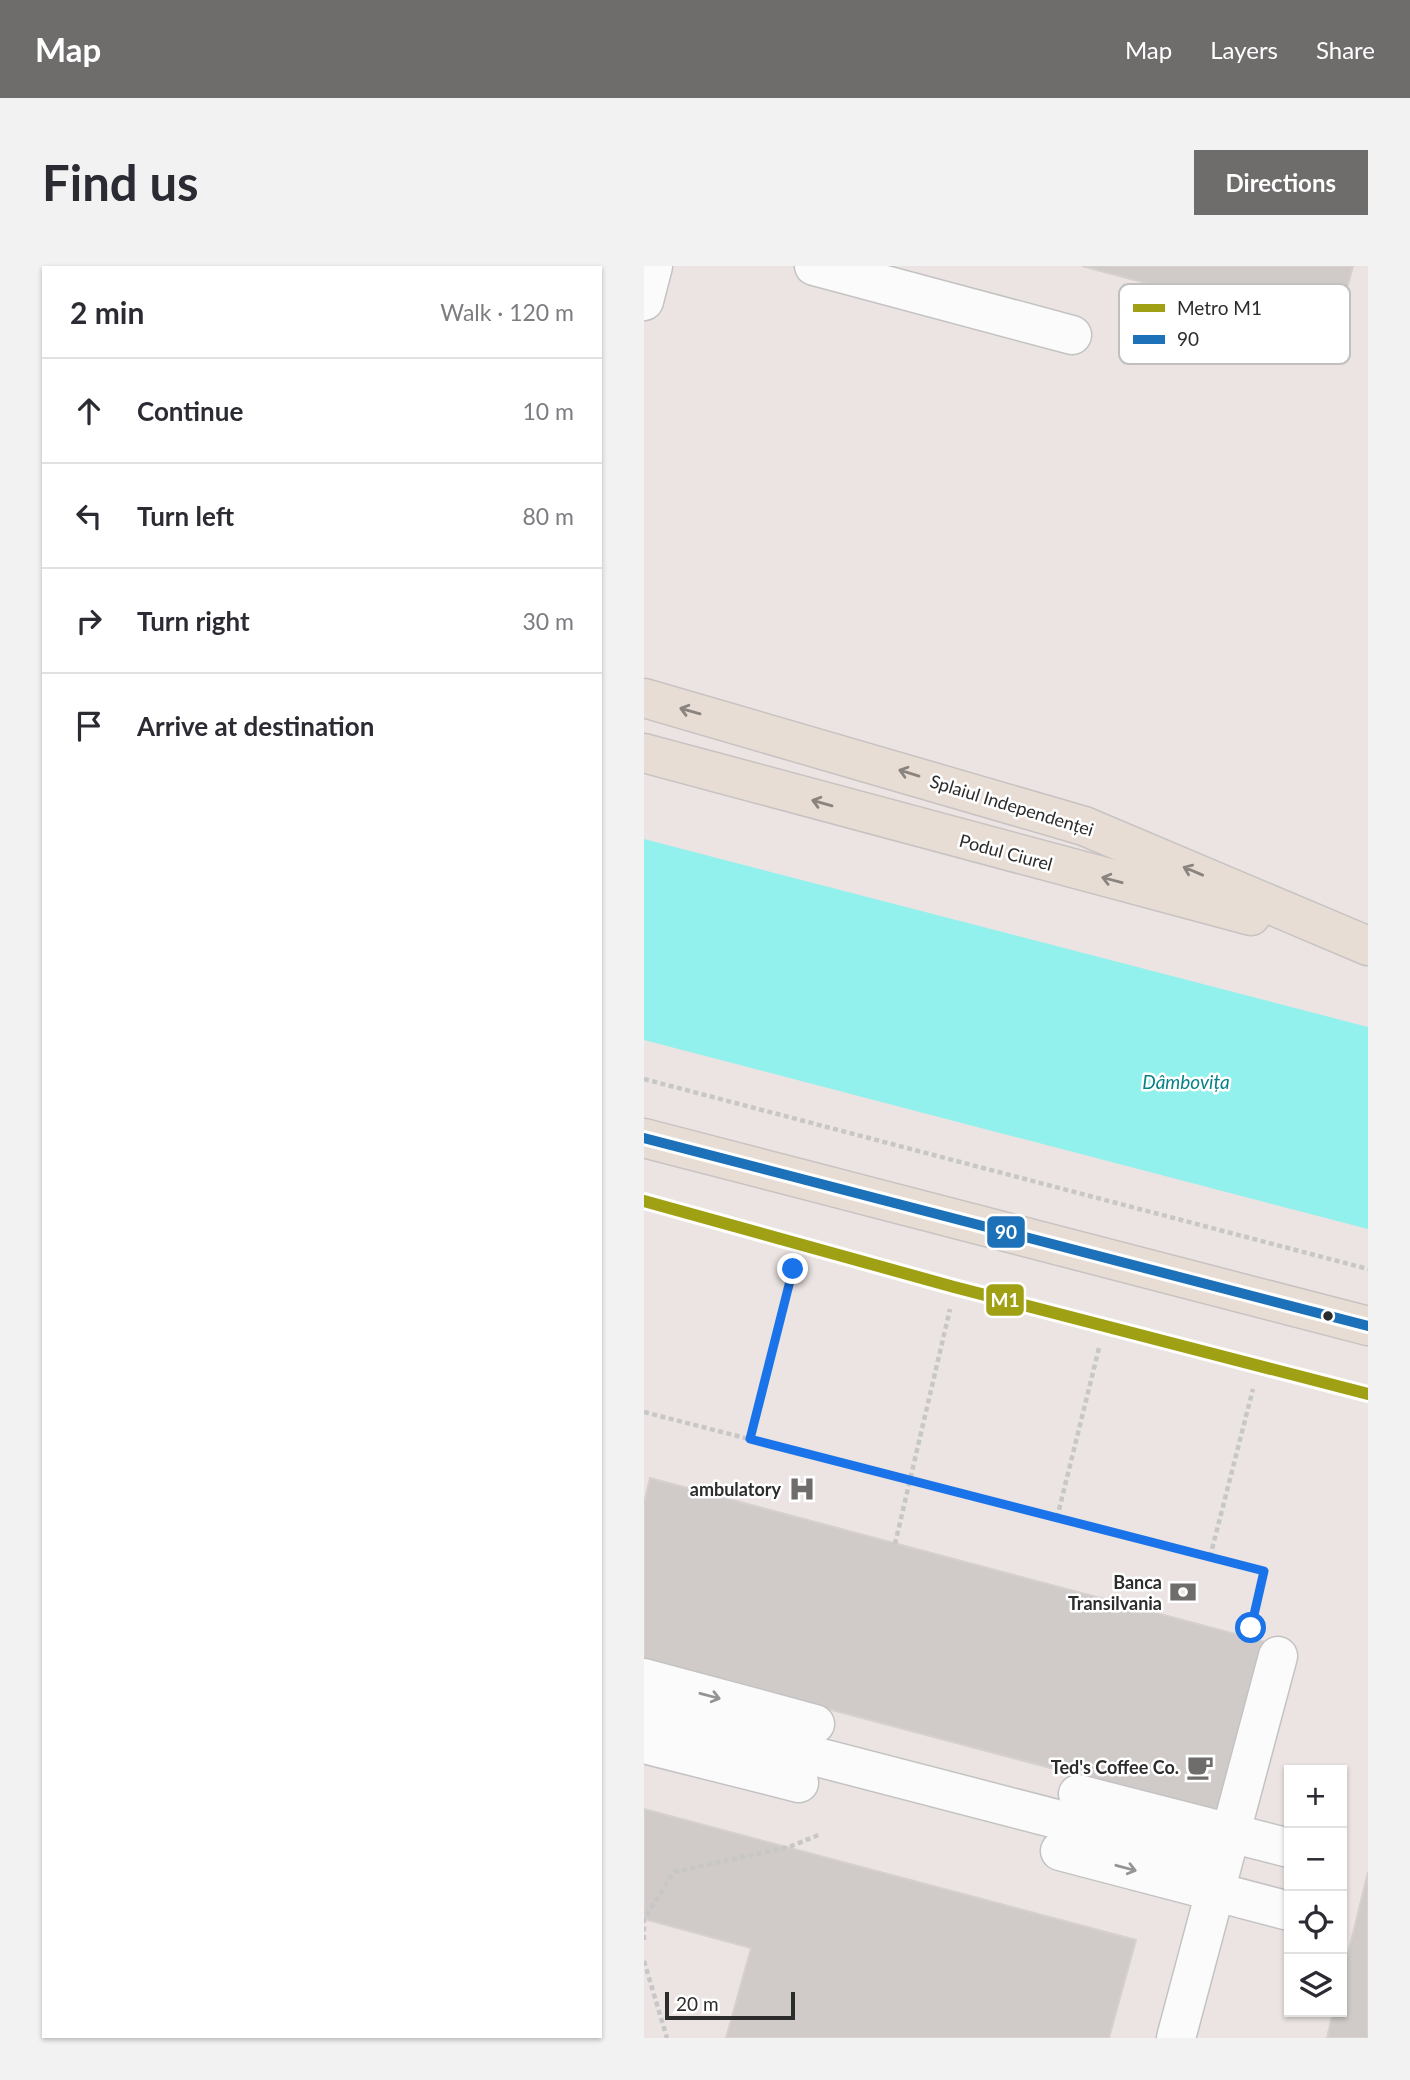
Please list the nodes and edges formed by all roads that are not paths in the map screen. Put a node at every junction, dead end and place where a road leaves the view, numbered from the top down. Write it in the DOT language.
graph roads {
  1 [pos="653,266"];
  2 [pos="814,266"];
  3 [pos="644,301"];
  4 [pos="1072,335"];
  5 [pos="644,698"];
  6 [pos="644,753"];
  7 [pos="1368,947"];
  8 [pos="644,1138"];
  9 [pos="1368,1326"];
  10 [pos="1278,1656"];
  11 [pos="644,1678"];
  12 [pos="644,1712"];
  13 [pos="815,1724"];
  14 [pos="644,1744"];
  15 [pos="799,1783"];
  16 [pos="1078,1794"];
  17 [pos="1284,1849"];
  18 [pos="1060,1851"];
  19 [pos="1222,1862"];
  20 [pos="1284,1907"];
  21 [pos="1176,2038"];
  1 -- 3 [label="lane"];
  2 -- 4 [label="lane"];
  7 -- 5 [label="main road, Splaiul Independenței, one-way"];
  7 -- 6 [label="main road, Podul Ciurel, one-way"];
  8 -- 9 [label="main road"];
  10 -- 19 [label="lane"];
  11 -- 13 [label="lane, one-way"];
  12 -- 19 [label="lane"];
  14 -- 15 [label="lane"];
  16 -- 19 [label="lane"];
  17 -- 19 [label="lane"];
  18 -- 19 [label="lane, one-way"];
  19 -- 20 [label="lane"];
  19 -- 21 [label="lane"];
}
